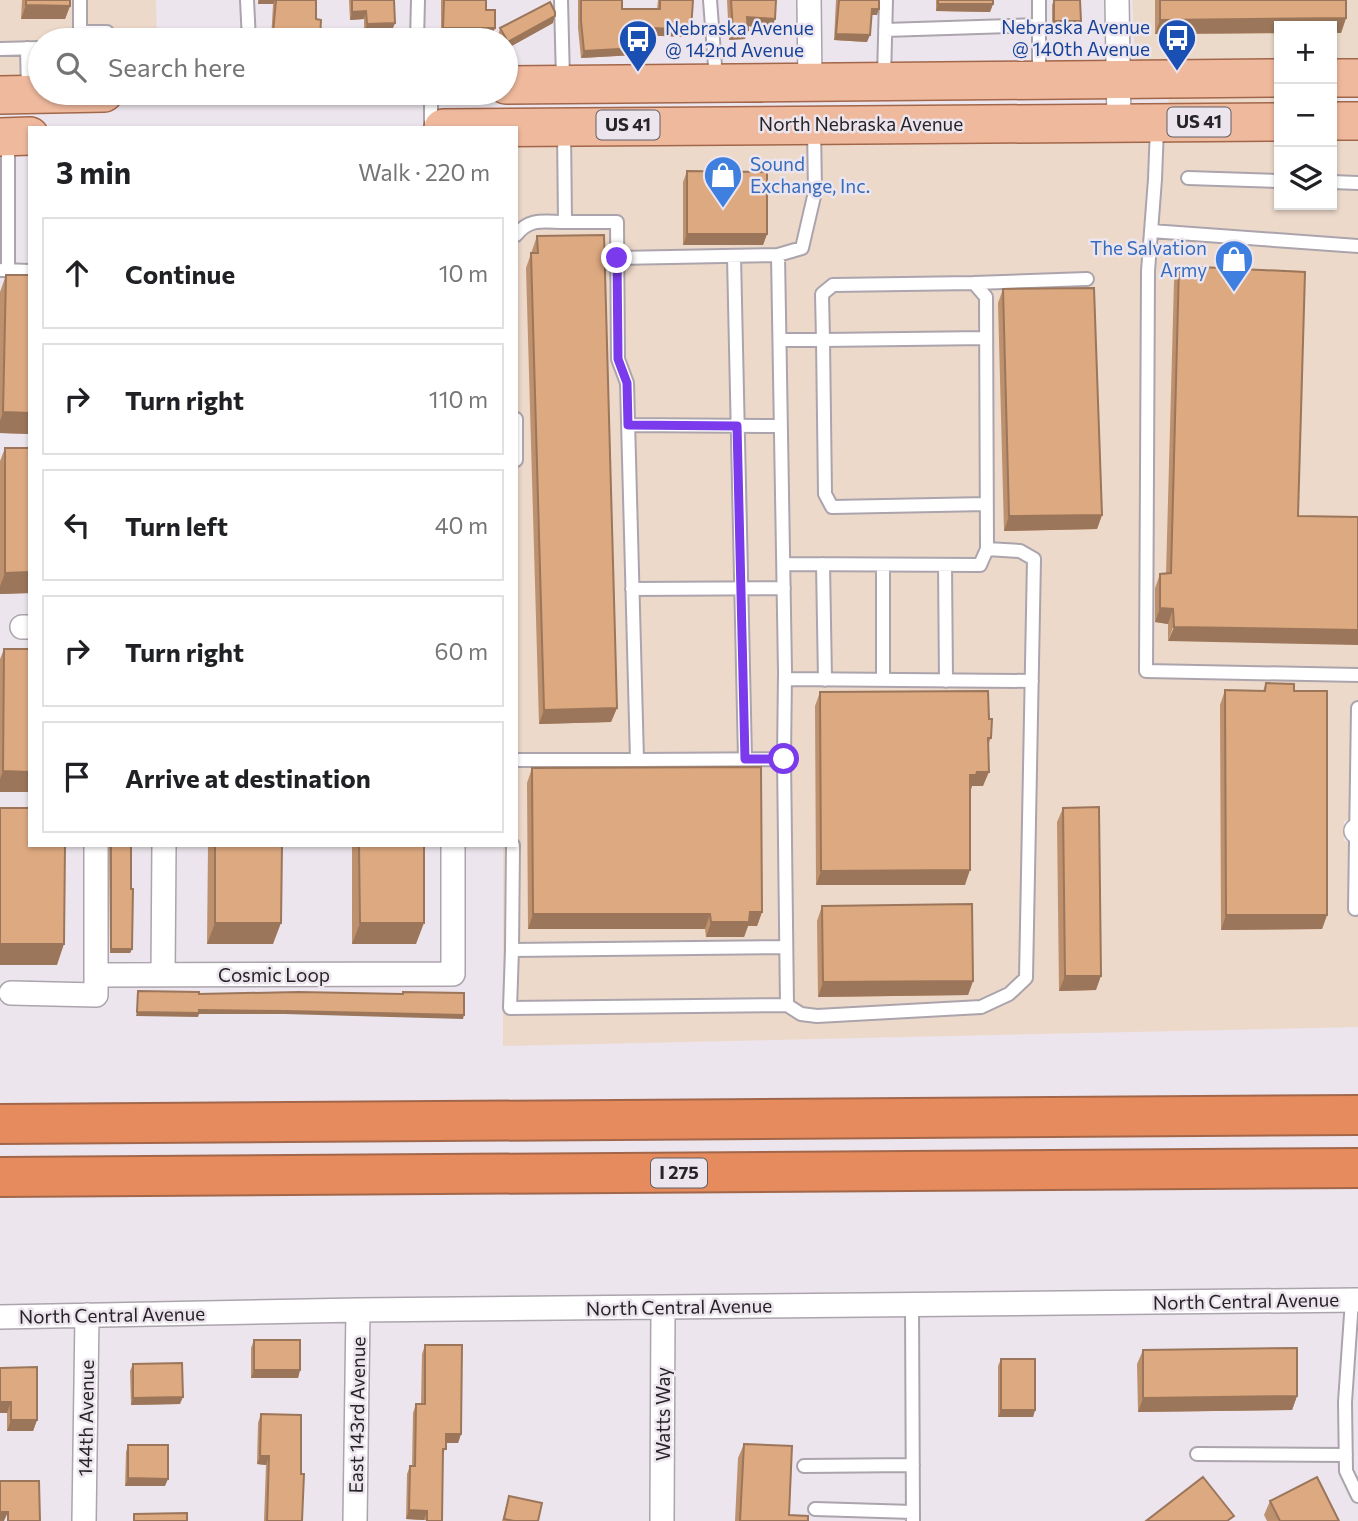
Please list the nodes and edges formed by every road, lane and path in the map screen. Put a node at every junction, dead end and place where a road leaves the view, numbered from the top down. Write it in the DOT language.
graph roads {
  1 [pos="80,0"];
  2 [pos="247,0"];
  3 [pos="418,0"];
  4 [pos="561,0"];
  5 [pos="710,0"];
  6 [pos="809,0"];
  7 [pos="886,0"];
  8 [pos="1039,0"];
  9 [pos="1117,0"];
  10 [pos="1039,25"];
  11 [pos="80,28"];
  12 [pos="248,28"];
  13 [pos="417,28"];
  14 [pos="885,30"];
  15 [pos="0,48"];
  16 [pos="28,48"];
  17 [pos="28,62"];
  18 [pos="1274,78"];
  19 [pos="1337,78"];
  20 [pos="1358,78"];
  21 [pos="1119,80"];
  22 [pos="1157,80"];
  23 [pos="1039,81"];
  24 [pos="810,82"];
  25 [pos="884,82"];
  26 [pos="716,83"];
  27 [pos="563,84"];
  28 [pos="518,85"];
  29 [pos="14,95"];
  30 [pos="430,105"];
  31 [pos="1337,121"];
  32 [pos="1358,121"];
  33 [pos="1274,122"];
  34 [pos="1119,123"];
  35 [pos="1157,123"];
  36 [pos="829,124"];
  37 [pos="431,126"];
  38 [pos="564,126"];
  39 [pos="518,127"];
  40 [pos="13,137"];
  41 [pos="1188,178"];
  42 [pos="1274,181"];
  43 [pos="1337,182"];
  44 [pos="1358,183"];
  45 [pos="565,222"];
  46 [pos="1151,231"];
  47 [pos="518,233"];
  48 [pos="1358,246"];
  49 [pos="778,255"];
  50 [pos="734,256"];
  51 [pos="617,258"];
  52 [pos="4,270"];
  53 [pos="28,271"];
  54 [pos="1087,279"];
  55 [pos="975,283"];
  56 [pos="986,338"];
  57 [pos="780,340"];
  58 [pos="823,340"];
  59 [pos="628,425"];
  60 [pos="737,426"];
  61 [pos="781,426"];
  62 [pos="987,504"];
  63 [pos="987,549"];
  64 [pos="784,564"];
  65 [pos="823,564"];
  66 [pos="883,565"];
  67 [pos="945,565"];
  68 [pos="741,588"];
  69 [pos="632,589"];
  70 [pos="784,589"];
  71 [pos="1358,675"];
  72 [pos="785,679"];
  73 [pos="825,680"];
  74 [pos="883,680"];
  75 [pos="946,681"];
  76 [pos="1032,681"];
  77 [pos="1358,708"];
  78 [pos="745,759"];
  79 [pos="784,759"];
  80 [pos="518,760"];
  81 [pos="637,760"];
  82 [pos="1357,831"];
  83 [pos="96,847"];
  84 [pos="164,847"];
  85 [pos="453,847"];
  86 [pos="513,847"];
  87 [pos="1354,909"];
  88 [pos="786,947"];
  89 [pos="512,950"];
  90 [pos="96,975"];
  91 [pos="163,975"];
  92 [pos="11,993"];
  93 [pos="787,1005"];
  94 [pos="1358,1115"];
  95 [pos="0,1124"];
  96 [pos="1358,1168"];
  97 [pos="0,1177"];
  98 [pos="1355,1300"];
  99 [pos="912,1305"];
  100 [pos="663,1307"];
  101 [pos="358,1310"];
  102 [pos="87,1315"];
  103 [pos="0,1317"];
  104 [pos="1352,1382"];
  105 [pos="1197,1454"];
  106 [pos="1346,1455"];
  107 [pos="913,1465"];
  108 [pos="804,1466"];
  109 [pos="1358,1496"];
  110 [pos="815,1509"];
  111 [pos="913,1516"];
  112 [pos="84,1521"];
  113 [pos="355,1521"];
  114 [pos="662,1521"];
  1 -- 11 [label="lane"];
  2 -- 12 [label="lane"];
  3 -- 13 [label="lane"];
  4 -- 27 [label="lane"];
  5 -- 26 [label="lane"];
  6 -- 24 [label="street"];
  7 -- 14 [label="lane"];
  8 -- 10 [label="lane"];
  9 -- 21 [label="street"];
  10 -- 14 [label="lane"];
  10 -- 23 [label="lane"];
  14 -- 25 [label="lane"];
  15 -- 16 [label="lane"];
  17 -- 29 [label="lane"];
  18 -- 22 [label="main road, US 41"];
  19 -- 20 [label="main road"];
  21 -- 22 [label="main road, US 41"];
  21 -- 23 [label="main road, US 41"];
  21 -- 34 [label="street"];
  22 -- 35 [label="main road"];
  23 -- 25 [label="main road, US 41"];
  24 -- 25 [label="main road, US 41"];
  24 -- 26 [label="main road, US 41"];
  24 -- 36 [label="main road"];
  26 -- 27 [label="main road, US 41"];
  27 -- 28 [label="main road, US 41"];
  30 -- 37 [label="lane"];
  31 -- 32 [label="main road"];
  33 -- 35 [label="main road, North Nebraska Avenue / US 41"];
  34 -- 35 [label="main road, North Nebraska Avenue / US 41"];
  34 -- 36 [label="main road, North Nebraska Avenue / US 41"];
  35 -- 46 [label="lane"];
  36 -- 38 [label="main road, North Nebraska Avenue / US 41"];
  36 -- 49 [label="lane"];
  38 -- 39 [label="main road, North Nebraska Avenue / US 41"];
  38 -- 45 [label="lane"];
  40 -- 52 [label="lane"];
  41 -- 42 [label="lane"];
  43 -- 44 [label="lane"];
  45 -- 47 [label="lane"];
  45 -- 51 [label="lane"];
  46 -- 48 [label="lane"];
  46 -- 71 [label="lane"];
  49 -- 50 [label="lane"];
  49 -- 57 [label="lane"];
  50 -- 51 [label="lane"];
  50 -- 60 [label="lane"];
  51 -- 59 [label="lane"];
  52 -- 53 [label="lane"];
  54 -- 55 [label="lane"];
  55 -- 56 [label="lane"];
  55 -- 58 [label="lane"];
  56 -- 58 [label="lane"];
  56 -- 62 [label="lane"];
  57 -- 58 [label="lane"];
  57 -- 61 [label="lane"];
  58 -- 62 [label="lane"];
  59 -- 60 [label="lane"];
  59 -- 69 [label="lane"];
  60 -- 61 [label="lane"];
  60 -- 68 [label="lane"];
  61 -- 64 [label="lane"];
  62 -- 63 [label="lane"];
  63 -- 67 [label="lane"];
  63 -- 76 [label="lane"];
  64 -- 65 [label="lane"];
  64 -- 70 [label="lane"];
  65 -- 66 [label="lane"];
  65 -- 73 [label="lane"];
  66 -- 67 [label="lane"];
  66 -- 74 [label="lane"];
  67 -- 75 [label="lane"];
  68 -- 69 [label="lane"];
  68 -- 70 [label="lane"];
  68 -- 78 [label="lane"];
  69 -- 81 [label="lane"];
  70 -- 72 [label="lane"];
  72 -- 73 [label="lane"];
  72 -- 79 [label="lane"];
  73 -- 74 [label="lane"];
  74 -- 75 [label="lane"];
  75 -- 76 [label="lane"];
  76 -- 93 [label="lane"];
  77 -- 82 [label="lane"];
  78 -- 79 [label="lane"];
  78 -- 81 [label="lane"];
  79 -- 88 [label="lane"];
  80 -- 81 [label="lane"];
  82 -- 87 [label="lane"];
  83 -- 90 [label="street"];
  84 -- 91 [label="street"];
  85 -- 91 [label="street, Cosmic Loop"];
  86 -- 89 [label="lane"];
  88 -- 89 [label="lane"];
  88 -- 93 [label="lane"];
  89 -- 93 [label="lane"];
  90 -- 91 [label="street, Cosmic Loop"];
  90 -- 92 [label="street"];
  94 -- 95 [label="highway"];
  96 -- 97 [label="highway, I 275"];
  98 -- 99 [label="street, North Central Avenue"];
  98 -- 104 [label="lane"];
  99 -- 100 [label="street, North Central Avenue"];
  99 -- 107 [label="lane"];
  100 -- 101 [label="street, North Central Avenue"];
  100 -- 114 [label="street, Watts Way"];
  101 -- 102 [label="street, North Central Avenue"];
  101 -- 113 [label="street, East 143rd Avenue"];
  102 -- 103 [label="street, North Central Avenue"];
  102 -- 112 [label="street, 144th Avenue"];
  104 -- 106 [label="lane"];
  105 -- 106 [label="lane"];
  106 -- 109 [label="lane"];
  107 -- 108 [label="lane"];
  107 -- 111 [label="lane"];
  110 -- 111 [label="lane"];
}
